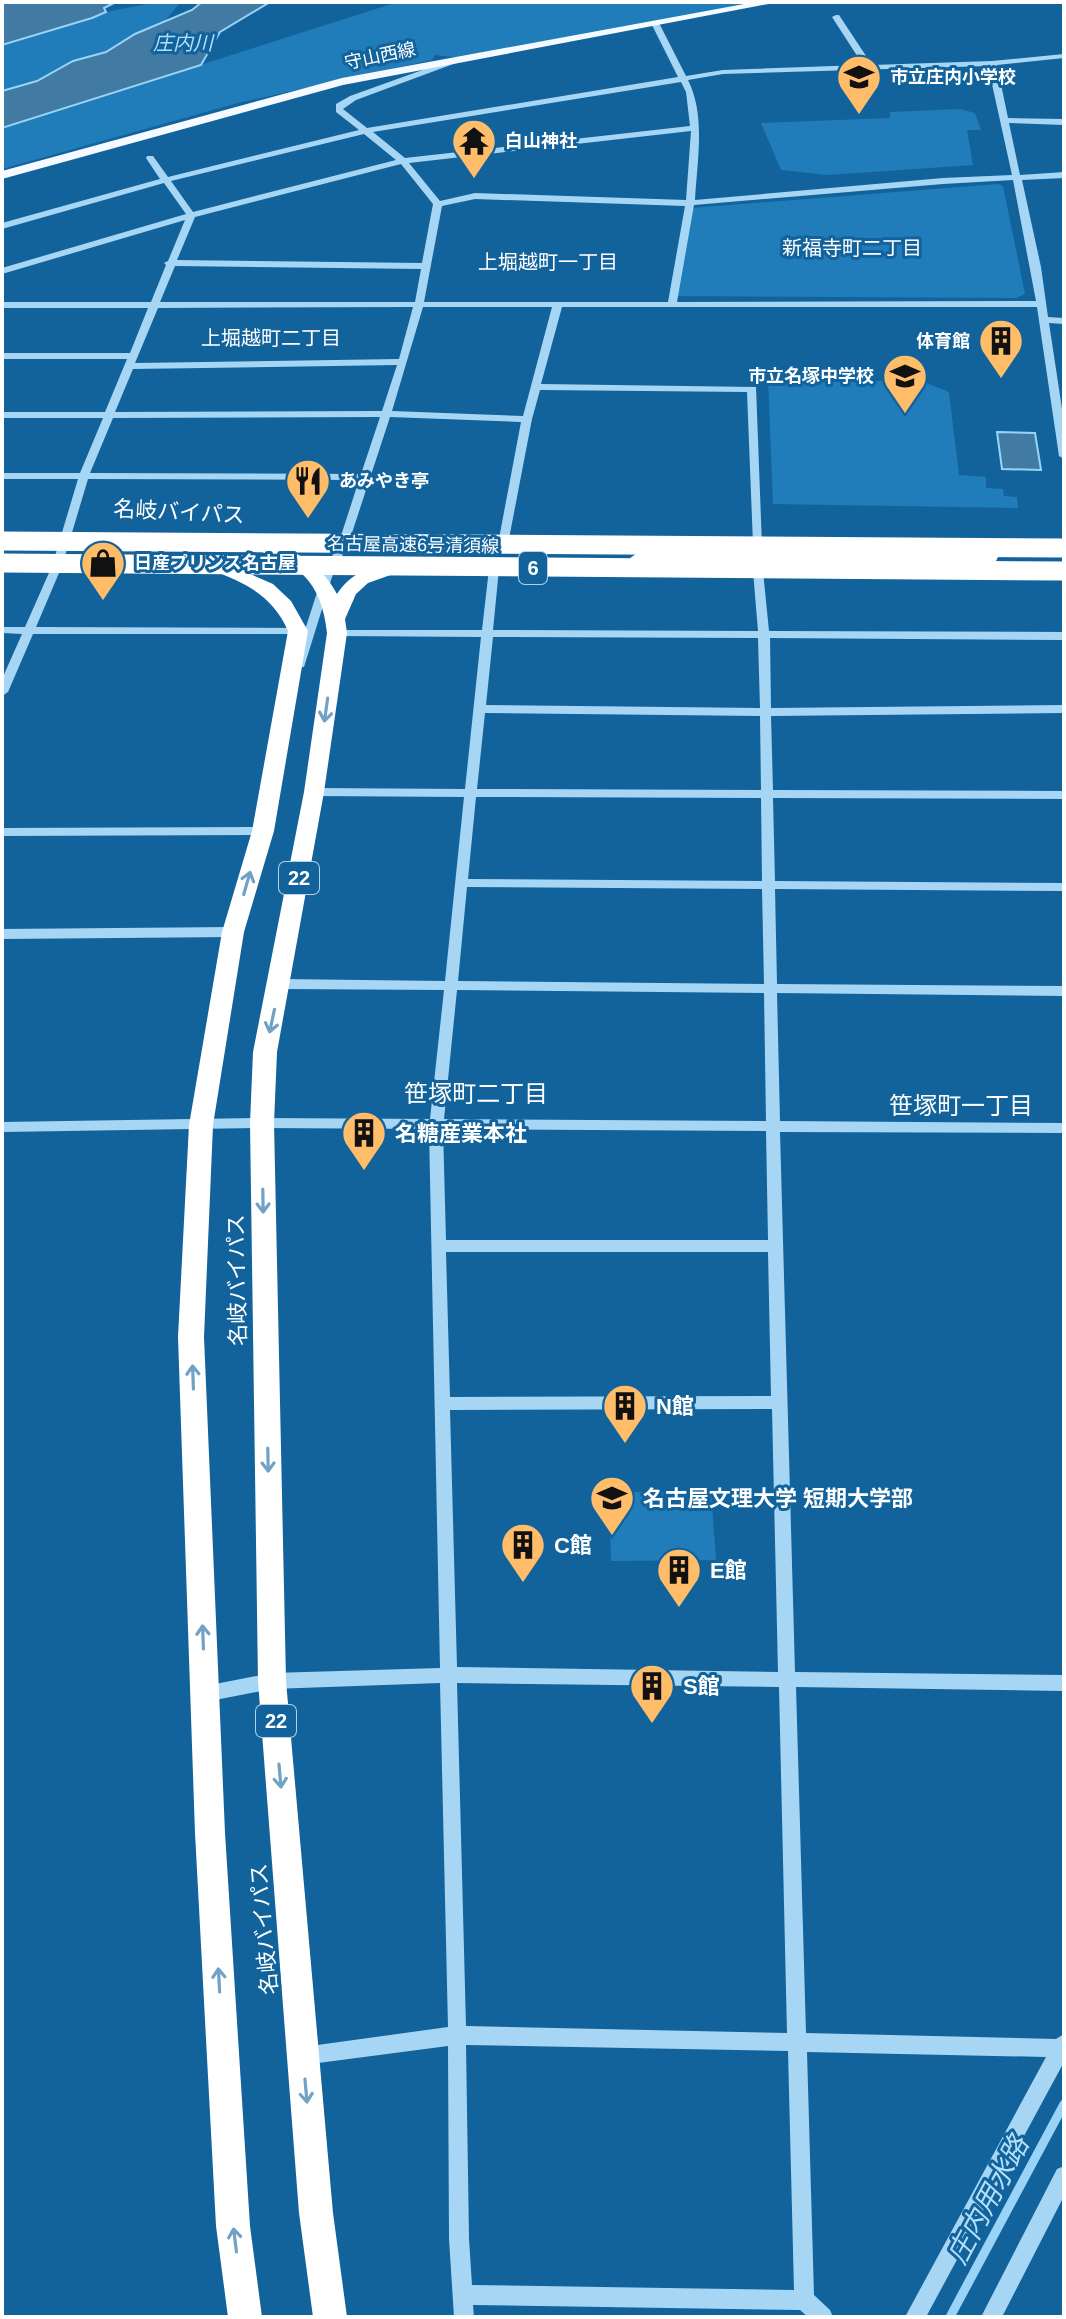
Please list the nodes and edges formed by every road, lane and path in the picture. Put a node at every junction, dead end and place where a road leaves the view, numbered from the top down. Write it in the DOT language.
graph roads {
  1 [pos="773,2"];
  2 [pos="836,17"];
  3 [pos="655,23"];
  4 [pos="1064,56"];
  5 [pos="461,58"];
  6 [pos="992,63"];
  7 [pos="869,67"];
  8 [pos="684,78"];
  9 [pos="1004,120"];
  10 [pos="1064,122"];
  11 [pos="695,128"];
  12 [pos="366,131"];
  13 [pos="150,158"];
  14 [pos="403,161"];
  15 [pos="2,175"];
  16 [pos="1064,175"];
  17 [pos="1016,176"];
  18 [pos="166,180"];
  19 [pos="690,203"];
  20 [pos="438,204"];
  21 [pos="191,215"];
  22 [pos="2,226"];
  23 [pos="169,263"];
  24 [pos="427,266"];
  25 [pos="2,271"];
  26 [pos="419,304"];
  27 [pos="558,304"];
  28 [pos="672,304"];
  29 [pos="1041,304"];
  30 [pos="2,305"];
  31 [pos="152,305"];
  32 [pos="1044,320"];
  33 [pos="1064,321"];
  34 [pos="2,356"];
  35 [pos="132,361"];
  36 [pos="403,362"];
  37 [pos="1060,384"];
  38 [pos="537,387"];
  39 [pos="385,414"];
  40 [pos="2,415"];
  41 [pos="109,416"];
  42 [pos="527,419"];
  43 [pos="1064,456"];
  44 [pos="2,476"];
  45 [pos="84,476"];
  46 [pos="364,477"];
  47 [pos="67,536"];
  48 [pos="2,538"];
  49 [pos="207,540"];
  50 [pos="1064,541"];
  51 [pos="503,544"];
  52 [pos="758,544"];
  53 [pos="1064,548"];
  54 [pos="2,564"];
  55 [pos="334,564"];
  56 [pos="57,566"];
  57 [pos="218,566"];
  58 [pos="389,569"];
  59 [pos="494,569"];
  60 [pos="1063,569"];
  61 [pos="758,571"];
  62 [pos="351,586"];
  63 [pos="337,625"];
  64 [pos="2,630"];
  65 [pos="31,630"];
  66 [pos="298,631"];
  67 [pos="488,631"];
  68 [pos="764,633"];
  69 [pos="1064,636"];
  70 [pos="2,692"];
  71 [pos="481,709"];
  72 [pos="1064,709"];
  73 [pos="285,710"];
  74 [pos="765,712"];
  75 [pos="314,792"];
  76 [pos="471,792"];
  77 [pos="1064,795"];
  78 [pos="767,796"];
  79 [pos="263,831"];
  80 [pos="2,832"];
  81 [pos="461,883"];
  82 [pos="767,885"];
  83 [pos="1064,887"];
  84 [pos="233,932"];
  85 [pos="2,934"];
  86 [pos="280,984"];
  87 [pos="449,985"];
  88 [pos="771,988"];
  89 [pos="1064,991"];
  90 [pos="262,1123"];
  91 [pos="201,1125"];
  92 [pos="436,1126"];
  93 [pos="775,1126"];
  94 [pos="2,1127"];
  95 [pos="1064,1128"];
  96 [pos="438,1246"];
  97 [pos="775,1246"];
  98 [pos="780,1402"];
  99 [pos="443,1404"];
  100 [pos="448,1675"];
  101 [pos="786,1679"];
  102 [pos="272,1681"];
  103 [pos="1064,1683"];
  104 [pos="205,1694"];
  105 [pos="457,2035"];
  106 [pos="795,2042"];
  107 [pos="1063,2045"];
  108 [pos="303,2056"];
  109 [pos="1064,2176"];
  110 [pos="1056,2207"];
  111 [pos="464,2295"];
  112 [pos="804,2300"];
  113 [pos="245,2317"];
  114 [pos="330,2317"];
  115 [pos="464,2317"];
  116 [pos="823,2317"];
  117 [pos="915,2317"];
  118 [pos="991,2317"];
  1 -- 3 [label="main road, 守山西線"];
  2 -- 7 [label="street"];
  3 -- 5 [label="main road, 守山西線"];
  3 -- 8 [label="street"];
  4 -- 6 [label="street"];
  5 -- 12 [label="street"];
  5 -- 15 [label="main road, 守山西線"];
  6 -- 7 [label="street"];
  6 -- 9 [label="street"];
  7 -- 8 [label="street"];
  8 -- 11 [label="street"];
  8 -- 12 [label="street"];
  9 -- 10 [label="street"];
  9 -- 17 [label="street"];
  11 -- 14 [label="street"];
  11 -- 19 [label="street"];
  12 -- 14 [label="street"];
  12 -- 18 [label="street"];
  13 -- 18 [label="street"];
  14 -- 20 [label="street"];
  14 -- 21 [label="street"];
  16 -- 17 [label="street"];
  17 -- 19 [label="street"];
  17 -- 29 [label="street"];
  18 -- 21 [label="street"];
  18 -- 22 [label="street"];
  19 -- 20 [label="street"];
  19 -- 28 [label="street"];
  20 -- 24 [label="street"];
  21 -- 23 [label="street"];
  21 -- 25 [label="street"];
  23 -- 24 [label="street"];
  23 -- 31 [label="street"];
  24 -- 26 [label="street"];
  26 -- 27 [label="street"];
  26 -- 31 [label="street"];
  26 -- 36 [label="street"];
  27 -- 28 [label="street"];
  27 -- 38 [label="street"];
  28 -- 29 [label="street"];
  29 -- 32 [label="street"];
  30 -- 31 [label="street"];
  31 -- 35 [label="street"];
  32 -- 33 [label="street"];
  32 -- 37 [label="street"];
  34 -- 35 [label="street"];
  35 -- 36 [label="street"];
  35 -- 41 [label="street"];
  36 -- 39 [label="street"];
  37 -- 43 [label="street"];
  38 -- 42 [label="street"];
  38 -- 52 [label="street"];
  39 -- 41 [label="street"];
  39 -- 42 [label="street"];
  39 -- 46 [label="street"];
  40 -- 41 [label="street"];
  41 -- 45 [label="street"];
  42 -- 51 [label="street"];
  44 -- 45 [label="street"];
  45 -- 46 [label="street"];
  45 -- 47 [label="street"];
  46 -- 55 [label="street"];
  47 -- 48 [label="highway, 名岐バイパス"];
  47 -- 49 [label="highway, 名岐バイパス"];
  47 -- 56 [label="street"];
  48 -- 49 [label="highway, 名古屋高速6号清須線 / 6, bridge"];
  49 -- 53 [label="highway, 名古屋高速6号清須線 / 6, bridge"];
  49 -- 55 [label="street"];
  49 -- 55 [label="highway, 名岐バイパス"];
  49 -- 60 [label="highway, bridge"];
  50 -- 52 [label="street"];
  51 -- 52 [label="street"];
  51 -- 55 [label="street"];
  54 -- 56 [label="highway"];
  54 -- 60 [label="highway, 名古屋高速6号清須線 / 6, bridge"];
  55 -- 57 [label="highway"];
  55 -- 58 [label="highway"];
  55 -- 62 [label="highway"];
  55 -- 63 [label="highway"];
  55 -- 73 [label="street"];
  56 -- 57 [label="highway"];
  56 -- 65 [label="street"];
  57 -- 66 [label="highway"];
  58 -- 59 [label="street"];
  58 -- 62 [label="highway"];
  59 -- 61 [label="street"];
  59 -- 67 [label="street"];
  60 -- 61 [label="street"];
  61 -- 68 [label="street"];
  62 -- 63 [label="highway"];
  63 -- 67 [label="street"];
  63 -- 75 [label="highway, 名岐バイパス / 22, one-way"];
  64 -- 65 [label="street"];
  65 -- 66 [label="street"];
  65 -- 70 [label="street"];
  66 -- 73 [label="highway, 名岐バイパス / 22"];
  67 -- 68 [label="street"];
  67 -- 71 [label="street"];
  68 -- 69 [label="street"];
  68 -- 74 [label="street"];
  71 -- 74 [label="street"];
  71 -- 76 [label="street"];
  72 -- 74 [label="street"];
  73 -- 79 [label="highway, 名岐バイパス / 22"];
  74 -- 78 [label="street"];
  75 -- 76 [label="street"];
  75 -- 86 [label="highway, 名岐バイパス / 22"];
  76 -- 78 [label="street"];
  76 -- 81 [label="street"];
  77 -- 78 [label="street"];
  78 -- 82 [label="street"];
  79 -- 80 [label="street"];
  84 -- 79 [label="highway, 名岐バイパス / 22, one-way"];
  81 -- 82 [label="street"];
  81 -- 87 [label="street"];
  82 -- 83 [label="street"];
  82 -- 88 [label="street"];
  84 -- 85 [label="street"];
  84 -- 91 [label="highway, 名岐バイパス / 22"];
  86 -- 87 [label="street"];
  86 -- 90 [label="highway, 名岐バイパス / 22, one-way"];
  87 -- 88 [label="street"];
  87 -- 92 [label="street"];
  88 -- 89 [label="street"];
  88 -- 93 [label="street"];
  90 -- 91 [label="street"];
  90 -- 92 [label="street"];
  90 -- 102 [label="highway, 名岐バイパス / 22, one-way"];
  91 -- 94 [label="street"];
  104 -- 91 [label="highway, 名岐バイパス / 22, one-way"];
  92 -- 93 [label="street"];
  92 -- 96 [label="street"];
  93 -- 95 [label="street"];
  93 -- 97 [label="street"];
  96 -- 97 [label="street"];
  96 -- 99 [label="street"];
  97 -- 98 [label="street"];
  98 -- 99 [label="street"];
  98 -- 101 [label="street"];
  99 -- 100 [label="street"];
  100 -- 101 [label="street"];
  100 -- 102 [label="street"];
  100 -- 105 [label="street"];
  101 -- 103 [label="street"];
  101 -- 106 [label="street"];
  102 -- 104 [label="street"];
  102 -- 108 [label="highway, 名岐バイパス / 22, one-way"];
  113 -- 104 [label="highway, 名岐バイパス / 22, one-way"];
  105 -- 106 [label="street"];
  105 -- 108 [label="street"];
  105 -- 111 [label="street"];
  106 -- 107 [label="street"];
  106 -- 112 [label="street"];
  107 -- 117 [label="street"];
  108 -- 114 [label="highway, 名岐バイパス / 22, one-way"];
  109 -- 110 [label="street"];
  110 -- 118 [label="street"];
  111 -- 112 [label="street"];
  111 -- 115 [label="street"];
  112 -- 116 [label="street"];
}
